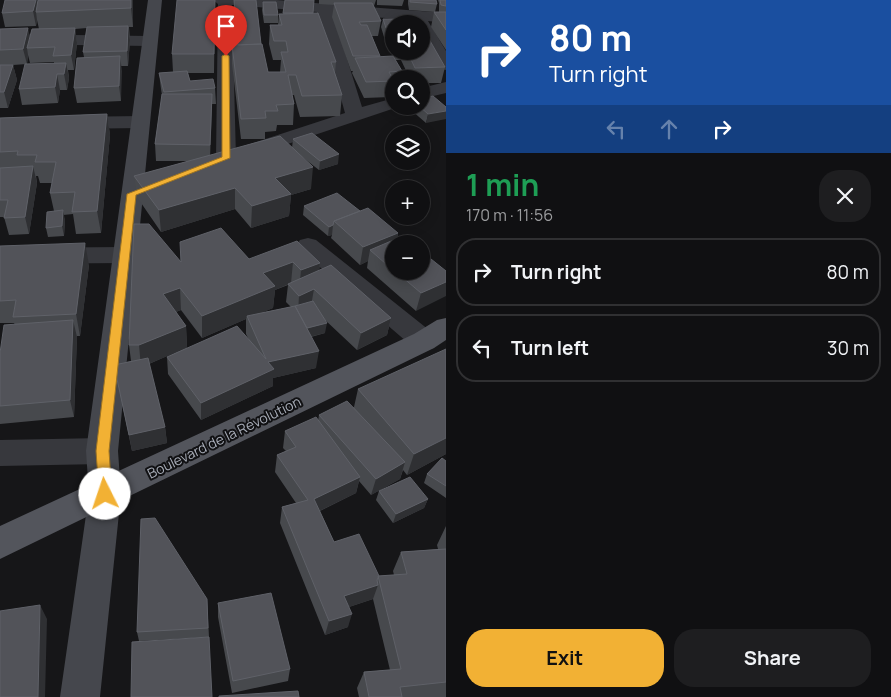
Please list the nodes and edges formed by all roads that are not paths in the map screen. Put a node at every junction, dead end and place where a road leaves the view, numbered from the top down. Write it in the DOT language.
graph roads {
  1 [pos="155,0"];
  2 [pos="220,0"];
  3 [pos="225,0"];
  4 [pos="324,9"];
  5 [pos="404,15"];
  6 [pos="430,17"];
  7 [pos="446,18"];
  8 [pos="430,38"];
  9 [pos="0,39"];
  10 [pos="149,41"];
  11 [pos="446,65"];
  12 [pos="446,87"];
  13 [pos="430,91"];
  14 [pos="385,106"];
  15 [pos="355,115"];
  16 [pos="140,122"];
  17 [pos="0,124"];
  18 [pos="308,245"];
  19 [pos="125,255"];
  20 [pos="0,256"];
  21 [pos="435,334"];
  22 [pos="102,451"];
  23 [pos="0,453"];
  24 [pos="105,494"];
  25 [pos="0,543"];
  26 [pos="80,697"];
  1 -- 10 [label="main road"];
  2 -- 3 [label="street"];
  3 -- 4 [label="street"];
  3 -- 15 [label="street"];
  4 -- 5 [label="street"];
  4 -- 15 [label="street"];
  6 -- 7 [label="street"];
  8 -- 11 [label="street"];
  9 -- 10 [label="street"];
  10 -- 16 [label="main road"];
  12 -- 13 [label="street"];
  14 -- 15 [label="street"];
  16 -- 17 [label="street"];
  16 -- 19 [label="main road"];
  18 -- 21 [label="street"];
  19 -- 20 [label="street"];
  19 -- 22 [label="main road"];
  21 -- 24 [label="main road, Boulevard de la Révolution"];
  22 -- 23 [label="street"];
  22 -- 24 [label="main road"];
  24 -- 25 [label="main road, Boulevard de la Révolution"];
  24 -- 26 [label="main road"];
}
